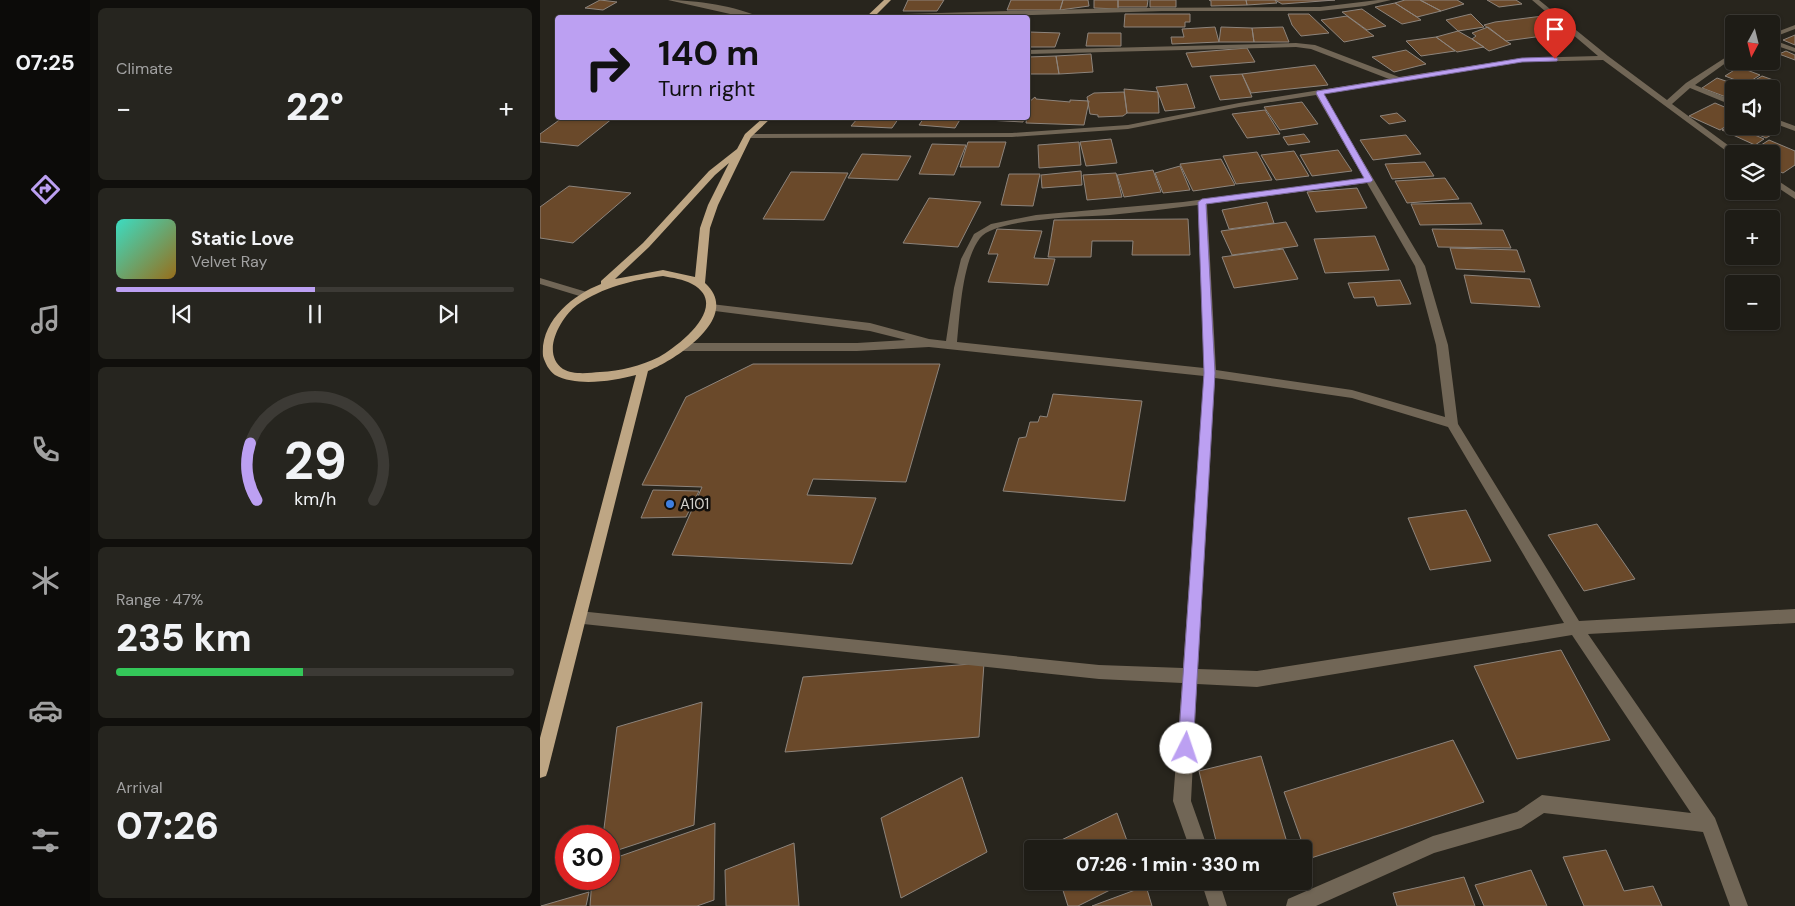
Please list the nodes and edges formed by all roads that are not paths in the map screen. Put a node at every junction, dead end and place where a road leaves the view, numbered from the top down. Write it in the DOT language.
graph roads {
  1 [pos="671,0"];
  2 [pos="888,0"];
  3 [pos="1388,0"];
  4 [pos="1536,0"];
  5 [pos="746,15"];
  6 [pos="870,15"];
  7 [pos="952,15"];
  8 [pos="1795,27"];
  9 [pos="1780,33"];
  10 [pos="1780,44"];
  11 [pos="1795,50"];
  12 [pos="1030,52"];
  13 [pos="1605,58"];
  14 [pos="1725,60"];
  15 [pos="1398,80"];
  16 [pos="1689,85"];
  17 [pos="1319,93"];
  18 [pos="1725,100"];
  19 [pos="1667,104"];
  20 [pos="765,120"];
  21 [pos="1780,123"];
  22 [pos="1795,129"];
  23 [pos="748,136"];
  24 [pos="1725,146"];
  25 [pos="740,150"];
  26 [pos="1369,180"];
  27 [pos="1780,185"];
  28 [pos="1795,196"];
  29 [pos="1202,202"];
  30 [pos="540,281"];
  31 [pos="700,283"];
  32 [pos="598,289"];
  33 [pos="586,295"];
  34 [pos="711,308"];
  35 [pos="563,312"];
  36 [pos="540,326"];
  37 [pos="929,343"];
  38 [pos="951,345"];
  39 [pos="681,347"];
  40 [pos="545,363"];
  41 [pos="643,368"];
  42 [pos="1210,373"];
  43 [pos="1452,424"];
  44 [pos="1795,616"];
  45 [pos="579,618"];
  46 [pos="1575,628"];
  47 [pos="1190,677"];
  48 [pos="541,760"];
  49 [pos="1709,824"];
  50 [pos="1196,840"];
  51 [pos="1213,890"];
  52 [pos="1218,906"];
  53 [pos="1295,906"];
  54 [pos="1739,906"];
  1 -- 5 [label="street"];
  2 -- 6 [label="main road"];
  3 -- 7 [label="street"];
  4 -- 13 [label="street"];
  8 -- 9 [label="street"];
  10 -- 11 [label="street"];
  12 -- 15 [label="street"];
  13 -- 15 [label="street"];
  13 -- 19 [label="street"];
  14 -- 16 [label="street"];
  15 -- 17 [label="street"];
  16 -- 18 [label="street"];
  16 -- 19 [label="street"];
  17 -- 23 [label="street"];
  17 -- 26 [label="street"];
  19 -- 24 [label="street"];
  20 -- 23 [label="main road"];
  21 -- 22 [label="street"];
  23 -- 25 [label="main road"];
  25 -- 31 [label="main road"];
  25 -- 32 [label="main road"];
  26 -- 29 [label="street"];
  26 -- 43 [label="street"];
  27 -- 28 [label="street"];
  29 -- 38 [label="street"];
  29 -- 42 [label="street"];
  30 -- 33 [label="street"];
  31 -- 32 [label="main road"];
  31 -- 34 [label="main road"];
  32 -- 33 [label="main road"];
  33 -- 35 [label="main road"];
  34 -- 37 [label="street"];
  34 -- 39 [label="main road"];
  35 -- 36 [label="main road"];
  35 -- 40 [label="main road"];
  37 -- 38 [label="street"];
  37 -- 39 [label="street"];
  38 -- 42 [label="street"];
  39 -- 41 [label="main road"];
  40 -- 41 [label="main road"];
  41 -- 45 [label="main road"];
  42 -- 43 [label="street"];
  42 -- 47 [label="street"];
  43 -- 46 [label="street"];
  44 -- 46 [label="street"];
  45 -- 47 [label="street"];
  45 -- 48 [label="main road"];
  46 -- 47 [label="street"];
  46 -- 49 [label="street"];
  47 -- 50 [label="street"];
  49 -- 53 [label="street"];
  49 -- 54 [label="street"];
  51 -- 52 [label="street"];
}
